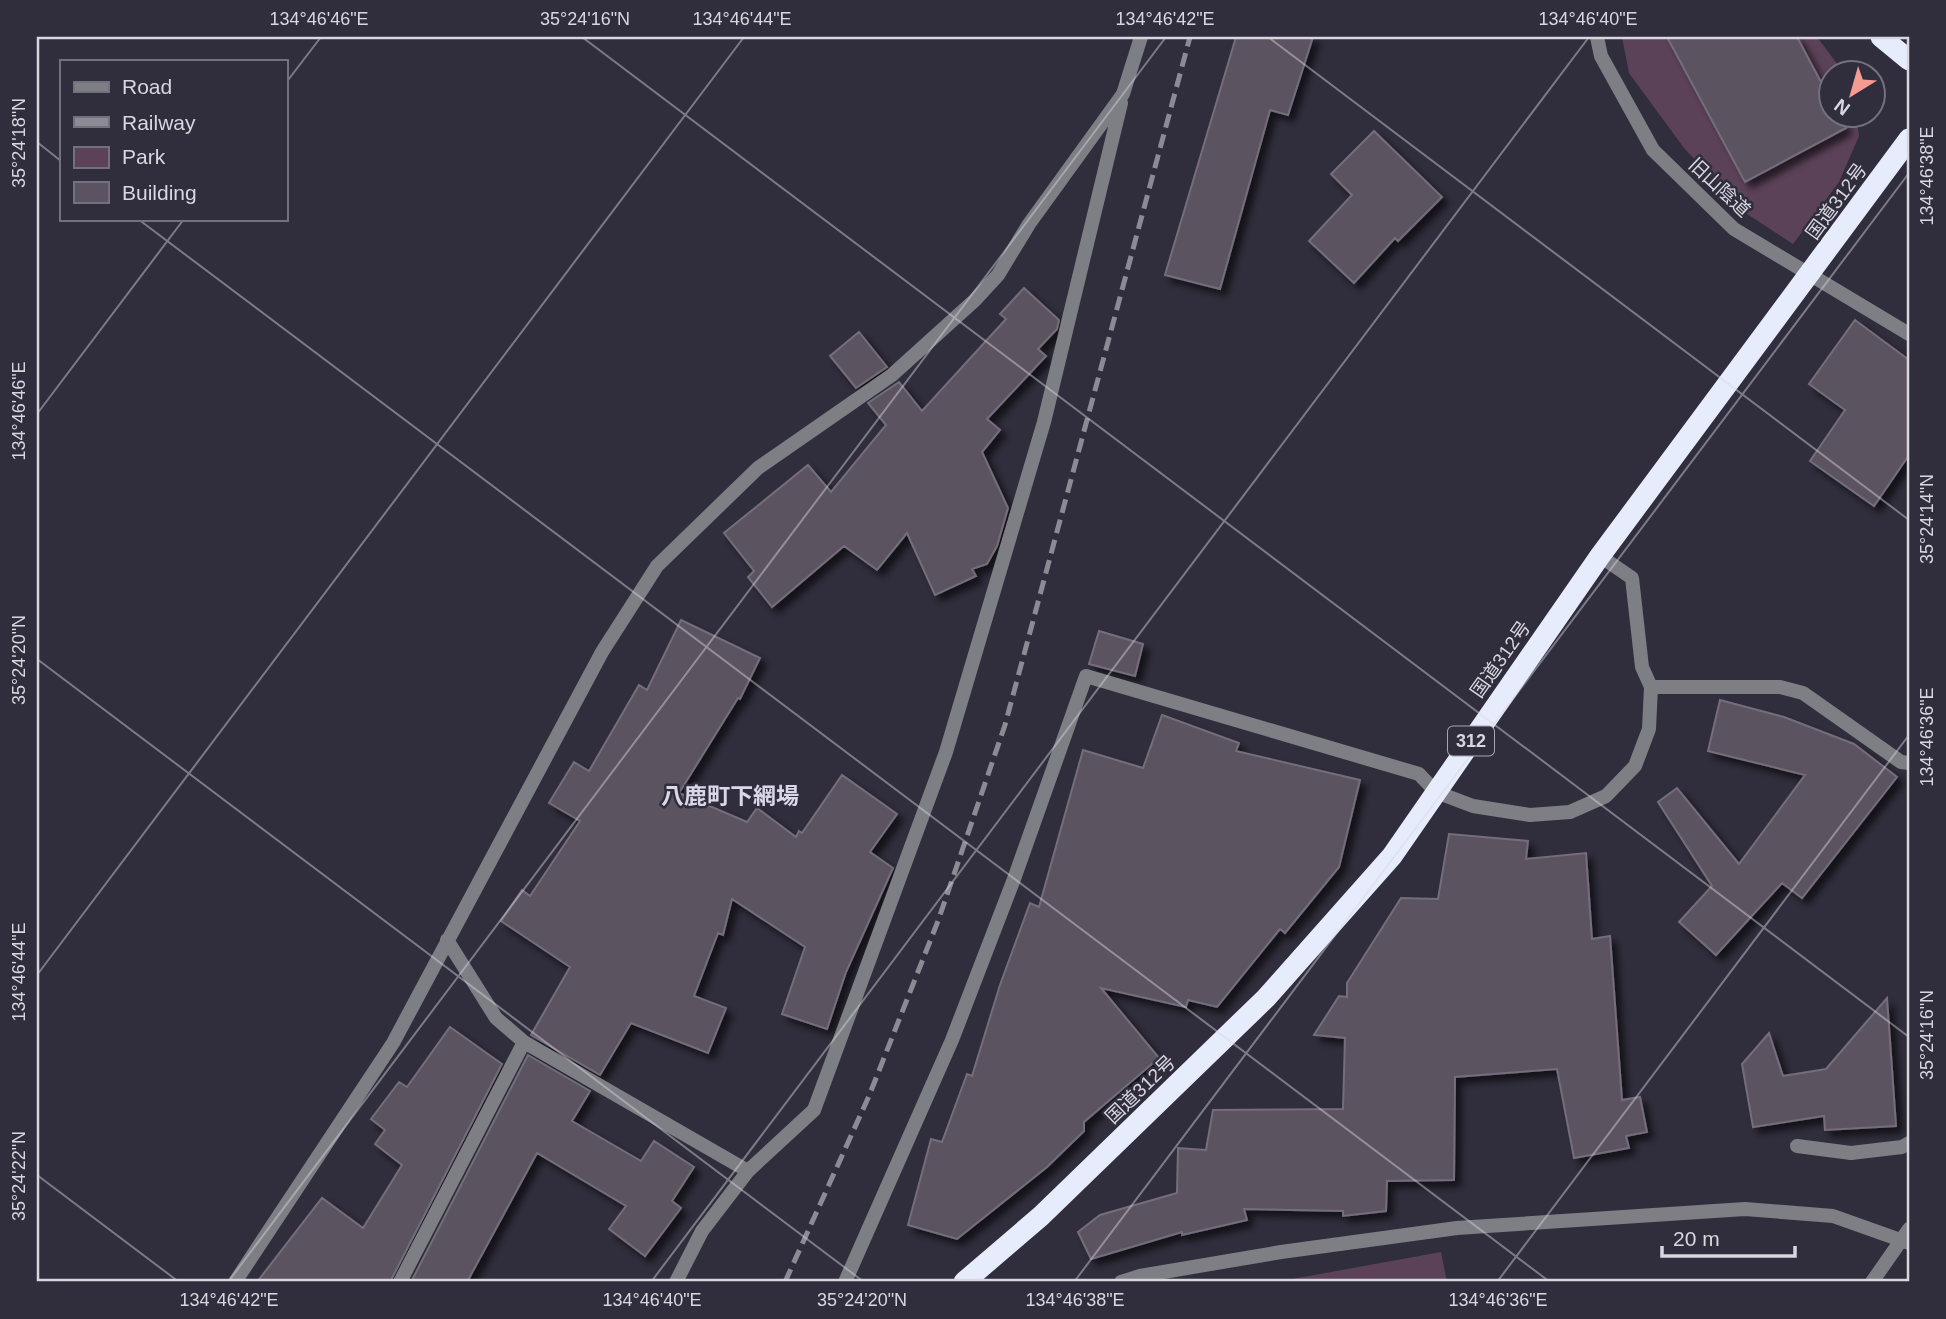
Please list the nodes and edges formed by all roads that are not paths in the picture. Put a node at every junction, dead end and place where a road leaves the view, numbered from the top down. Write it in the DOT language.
graph roads {
  1 [pos="1141,37"];
  2 [pos="1597,37"];
  3 [pos="1881,37"];
  4 [pos="1909,60"];
  5 [pos="1123,94"];
  6 [pos="1909,139"];
  7 [pos="1811,273"];
  8 [pos="1909,334"];
  9 [pos="1600,556"];
  10 [pos="1651,687"];
  11 [pos="1909,764"];
  12 [pos="1436,792"];
  13 [pos="447,940"];
  14 [pos="524,1042"];
  15 [pos="1909,1143"];
  16 [pos="1797,1146"];
  17 [pos="748,1171"];
  18 [pos="1907,1237"];
  19 [pos="235,1282"];
  20 [pos="400,1282"];
  21 [pos="676,1282"];
  22 [pos="845,1282"];
  23 [pos="964,1282"];
  24 [pos="1121,1282"];
  25 [pos="1872,1282"];
  1 -- 5 [label="street"];
  2 -- 7 [label="street, 旧山陰道"];
  3 -- 4 [label="highway"];
  5 -- 13 [label="street"];
  5 -- 17 [label="street"];
  6 -- 7 [label="highway, 国道312号 / 312"];
  7 -- 8 [label="street, 旧山陰道"];
  7 -- 9 [label="highway, 国道312号 / 312"];
  9 -- 10 [label="street"];
  9 -- 12 [label="highway, 国道312号 / 312"];
  10 -- 11 [label="street"];
  10 -- 12 [label="street"];
  12 -- 22 [label="street"];
  12 -- 23 [label="highway, 国道312号 / 312"];
  13 -- 14 [label="street"];
  13 -- 19 [label="street"];
  14 -- 17 [label="street"];
  14 -- 20 [label="street"];
  15 -- 16 [label="street"];
  17 -- 21 [label="street"];
  18 -- 24 [label="street"];
  18 -- 25 [label="street"];
}
